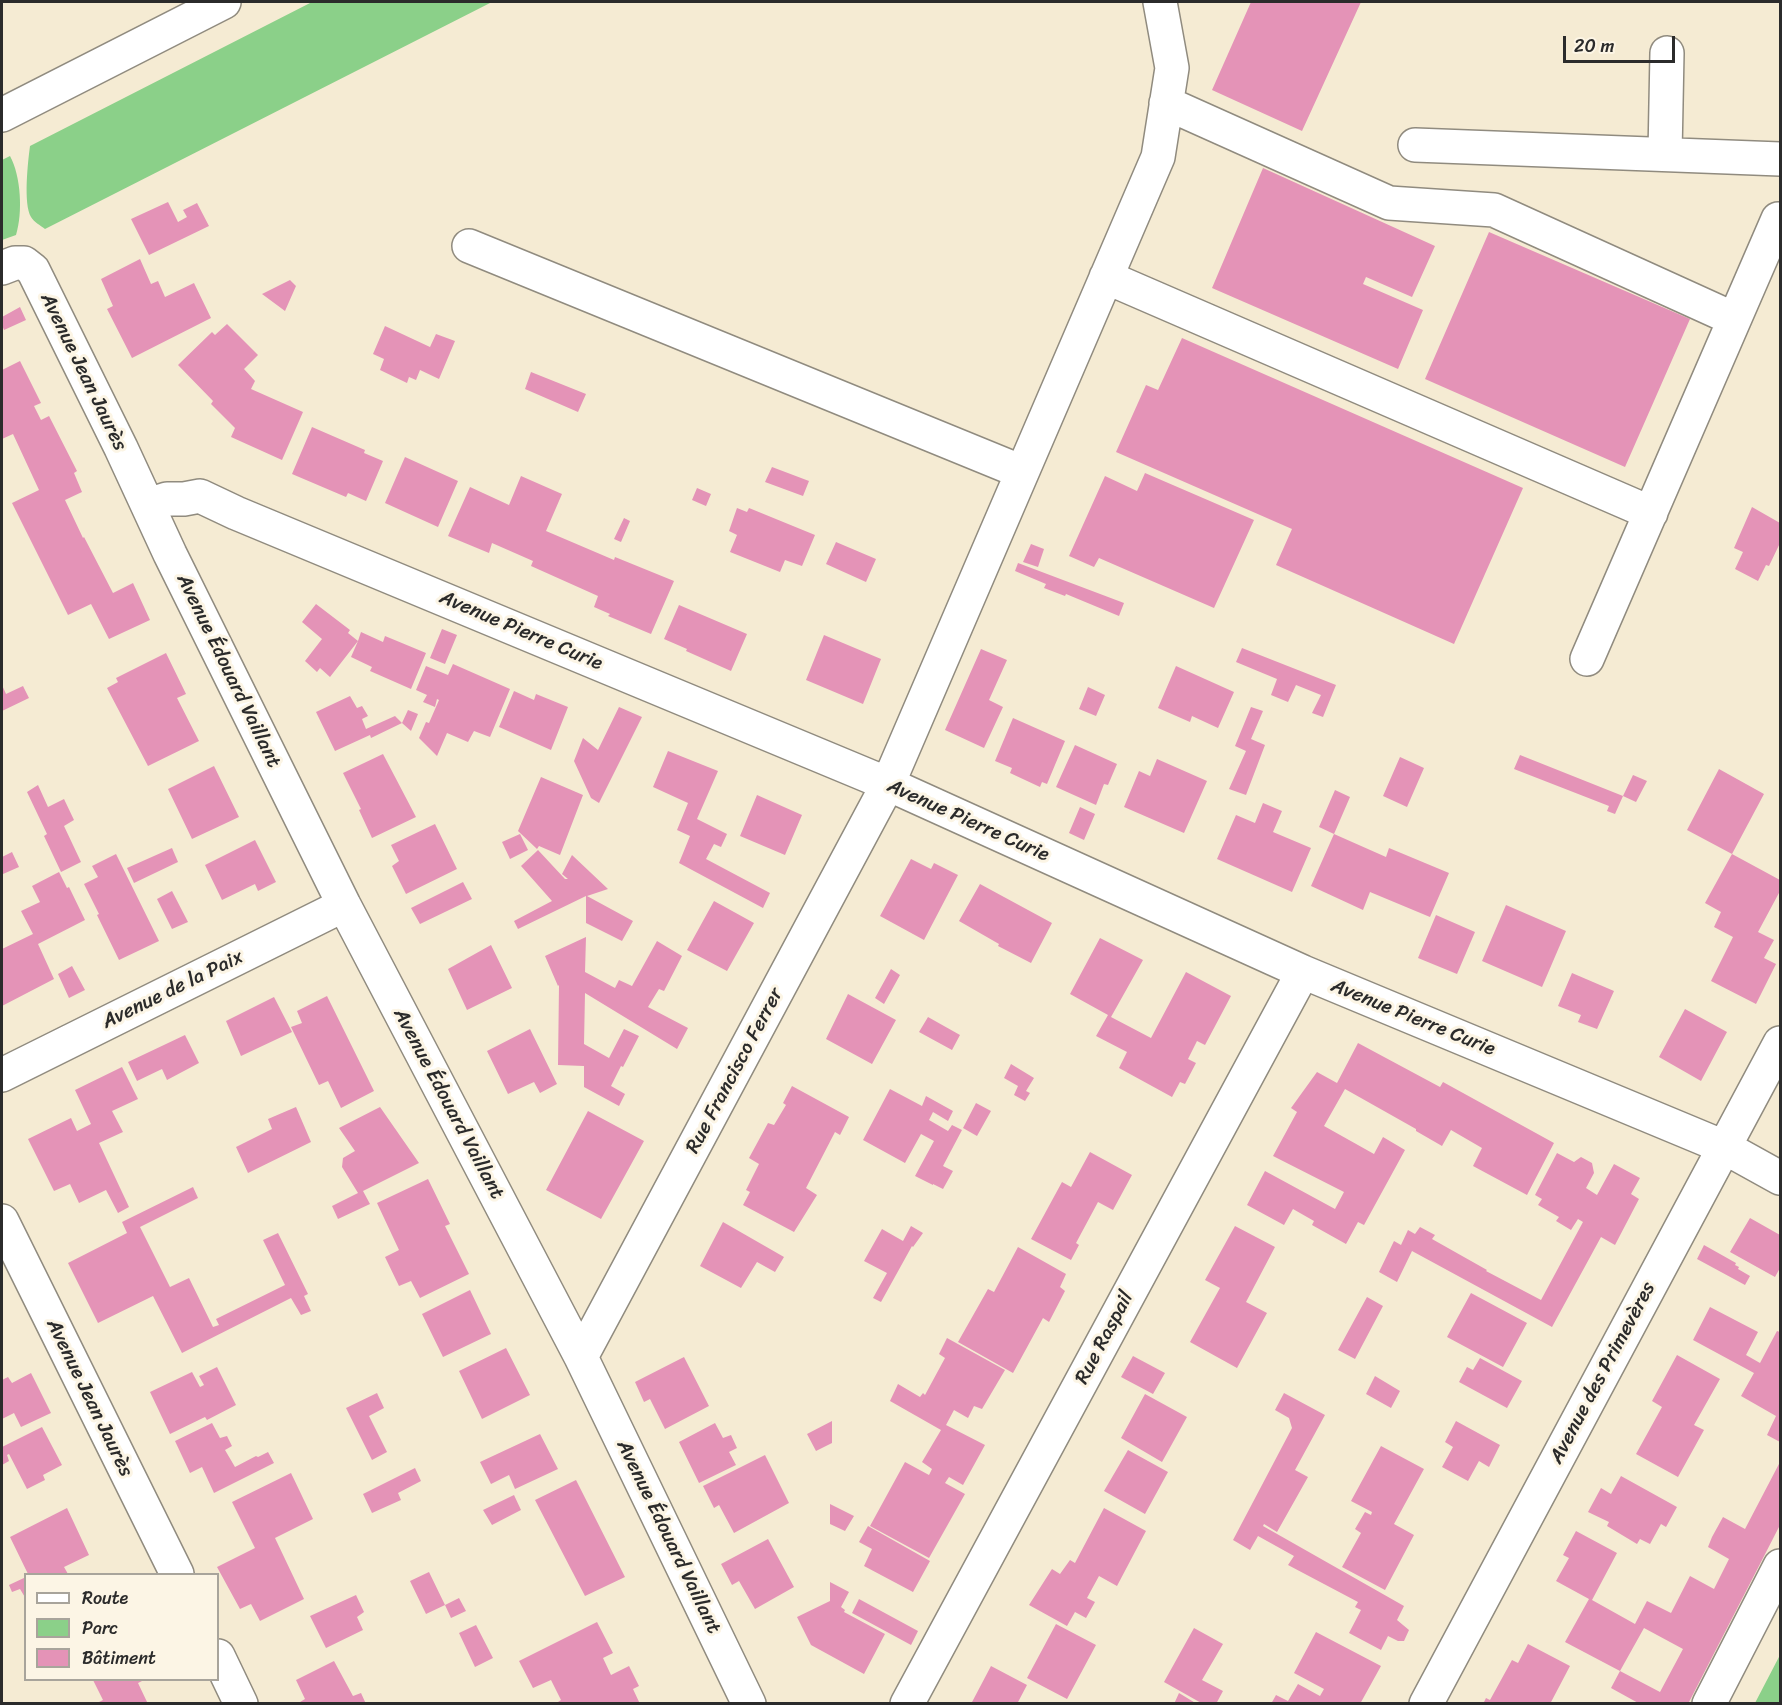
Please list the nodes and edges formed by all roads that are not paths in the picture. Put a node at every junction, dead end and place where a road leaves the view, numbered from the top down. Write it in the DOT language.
graph roads {
  1 [pos="224,2"];
  2 [pos="1160,2"];
  3 [pos="1667,53"];
  4 [pos="1166,103"];
  5 [pos="2,116"];
  6 [pos="1415,145"];
  7 [pos="1665,154"];
  8 [pos="1780,159"];
  9 [pos="1778,219"];
  10 [pos="469,246"];
  11 [pos="2,268"];
  12 [pos="1106,277"];
  13 [pos="1734,319"];
  14 [pos="1022,472"];
  15 [pos="148,505"];
  16 [pos="1651,513"];
  17 [pos="1587,659"];
  18 [pos="888,784"];
  19 [pos="344,905"];
  20 [pos="1303,972"];
  21 [pos="1780,1043"];
  22 [pos="2,1075"];
  23 [pos="1724,1147"];
  24 [pos="1780,1178"];
  25 [pos="2,1221"];
  26 [pos="581,1357"];
  27 [pos="1780,1566"];
  28 [pos="176,1573"];
  29 [pos="219,1658"];
  30 [pos="241,1704"];
  31 [pos="749,1704"];
  32 [pos="907,1704"];
  33 [pos="1426,1704"];
  34 [pos="1709,1704"];
  1 -- 5 [label="street"];
  2 -- 4 [label="street, Rue Francisco Ferrer"];
  3 -- 7 [label="street"];
  4 -- 12 [label="street, Rue Francisco Ferrer"];
  4 -- 13 [label="street"];
  6 -- 7 [label="street"];
  7 -- 8 [label="street"];
  9 -- 13 [label="street"];
  10 -- 14 [label="street"];
  11 -- 15 [label="street, Avenue Jean Jaurès"];
  12 -- 14 [label="street, Rue Francisco Ferrer"];
  12 -- 16 [label="street"];
  13 -- 16 [label="street"];
  14 -- 18 [label="street, Rue Francisco Ferrer"];
  15 -- 18 [label="street, Avenue Pierre Curie"];
  15 -- 19 [label="street, Avenue Édouard Vaillant"];
  16 -- 17 [label="street"];
  18 -- 20 [label="street, Avenue Pierre Curie"];
  18 -- 26 [label="street, Rue Francisco Ferrer"];
  19 -- 22 [label="street, Avenue de la Paix"];
  19 -- 26 [label="street, Avenue Édouard Vaillant"];
  20 -- 23 [label="street, Avenue Pierre Curie"];
  20 -- 32 [label="street, Rue Raspail"];
  21 -- 23 [label="street, Avenue des Primevères"];
  23 -- 24 [label="street, Avenue Pierre Curie"];
  23 -- 33 [label="street, Avenue des Primevères"];
  25 -- 28 [label="street, Avenue Jean Jaurès"];
  26 -- 31 [label="street, Avenue Édouard Vaillant"];
  27 -- 34 [label="street"];
  29 -- 30 [label="street"];
}
